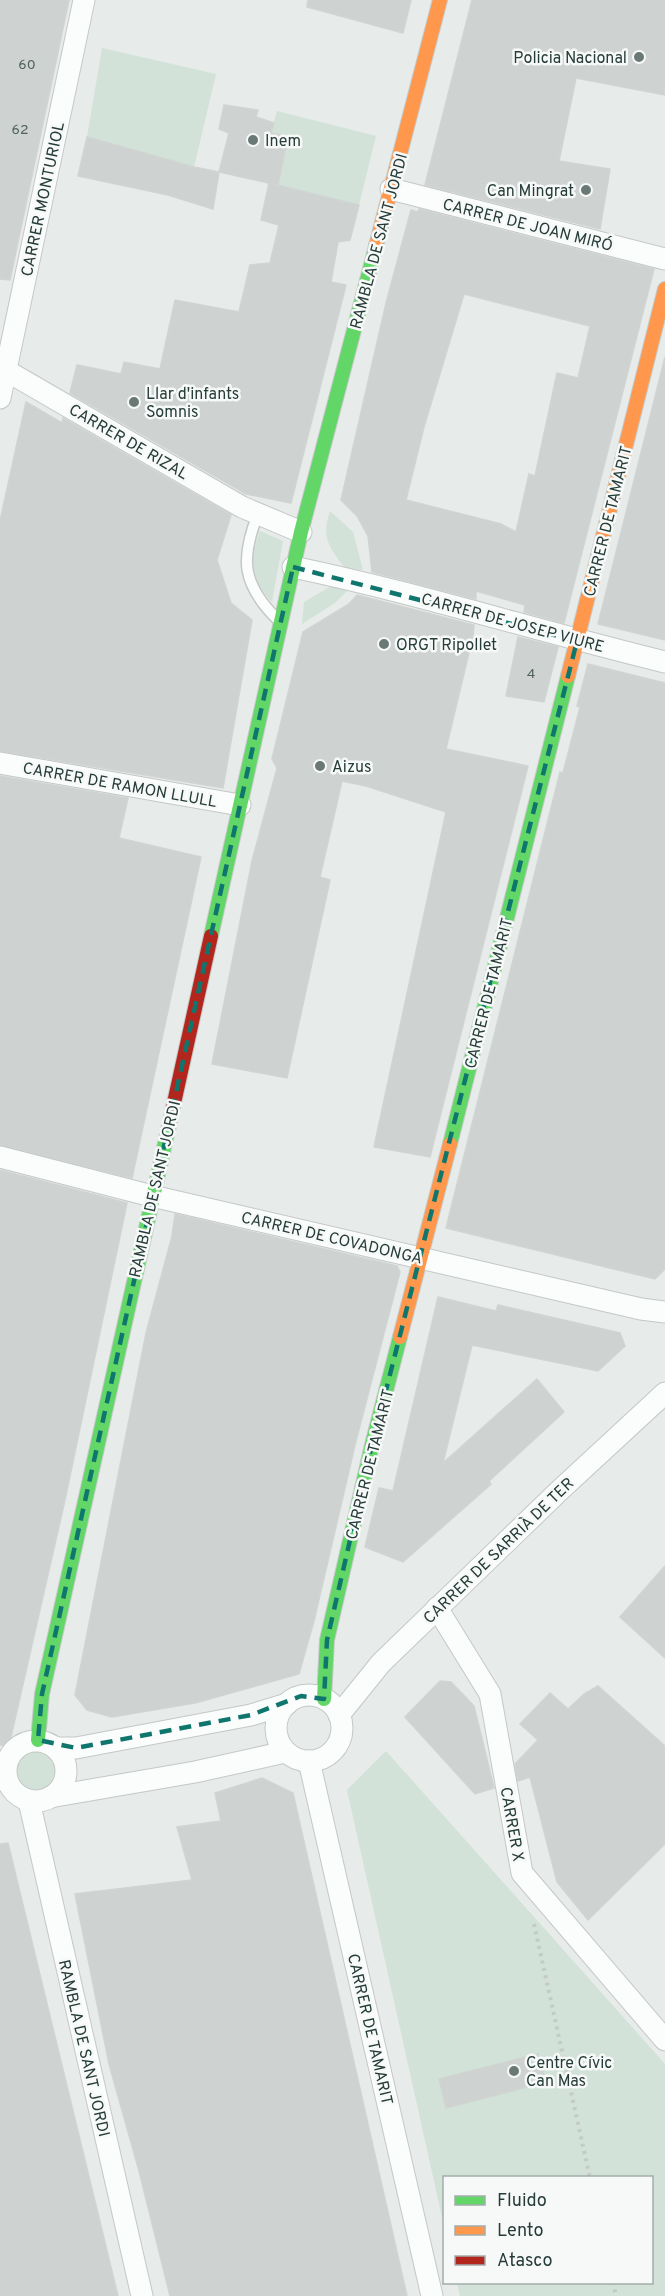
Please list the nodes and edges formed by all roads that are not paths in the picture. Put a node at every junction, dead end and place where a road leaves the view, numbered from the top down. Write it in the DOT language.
graph roads {
  1 [pos="84,0"];
  2 [pos="440,0"];
  3 [pos="392,189"];
  4 [pos="665,259"];
  5 [pos="665,289"];
  6 [pos="3,368"];
  7 [pos="0,398"];
  8 [pos="258,514"];
  9 [pos="301,532"];
  10 [pos="293,567"];
  11 [pos="280,622"];
  12 [pos="577,641"];
  13 [pos="665,662"];
  14 [pos="0,763"];
  15 [pos="240,806"];
  16 [pos="0,1157"];
  17 [pos="152,1196"];
  18 [pos="422,1257"];
  19 [pos="665,1312"];
  20 [pos="665,1393"];
  21 [pos="437,1608"];
  22 [pos="324,1699"];
  23 [pos="287,1704"];
  24 [pos="339,1715"];
  25 [pos="47,1744"];
  26 [pos="6,1752"];
  27 [pos="285,1752"];
  28 [pos="309,1761"];
  29 [pos="15,1796"];
  30 [pos="50,1797"];
  31 [pos="665,2040"];
  32 [pos="142,2296"];
  33 [pos="432,2296"];
  1 -- 6 [label="street, CARRER MONTURIOL"];
  2 -- 3 [label="street, RAMBLA DE SANT JORDI"];
  3 -- 4 [label="street, CARRER DE JOAN MIRÓ"];
  3 -- 9 [label="street, RAMBLA DE SANT JORDI"];
  5 -- 12 [label="street, CARRER DE TAMARIT"];
  6 -- 7 [label="street, CARRER MONTURIOL"];
  6 -- 8 [label="street, CARRER DE RIZAL"];
  8 -- 9 [label="street, CARRER DE RIZAL"];
  8 -- 11 [label="lane"];
  9 -- 10 [label="street, RAMBLA DE SANT JORDI"];
  10 -- 11 [label="street, RAMBLA DE SANT JORDI"];
  10 -- 12 [label="street, CARRER DE JOSEP VIURE"];
  11 -- 15 [label="street, RAMBLA DE SANT JORDI"];
  12 -- 13 [label="street, CARRER DE JOSEP VIURE"];
  12 -- 18 [label="street, CARRER DE TAMARIT"];
  14 -- 15 [label="street, CARRER DE RAMON LLULL"];
  15 -- 17 [label="street, RAMBLA DE SANT JORDI"];
  16 -- 17 [label="street, CARRER DE COVADONGA"];
  17 -- 18 [label="street, CARRER DE COVADONGA"];
  17 -- 25 [label="street, RAMBLA DE SANT JORDI"];
  18 -- 19 [label="street, CARRER DE COVADONGA"];
  18 -- 22 [label="street, CARRER DE TAMARIT"];
  20 -- 21 [label="street, CARRER DE SARRIÀ DE TER"];
  21 -- 24 [label="street, CARRER DE SARRIÀ DE TER"];
  21 -- 31 [label="street, CARRER X"];
  22 -- 23 [label="street"];
  22 -- 24 [label="street"];
  23 -- 25 [label="street"];
  23 -- 27 [label="street"];
  24 -- 28 [label="street"];
  25 -- 26 [label="street"];
  25 -- 30 [label="street"];
  26 -- 29 [label="street"];
  27 -- 28 [label="street"];
  27 -- 30 [label="street"];
  28 -- 33 [label="street, CARRER DE TAMARIT"];
  29 -- 30 [label="street"];
  29 -- 32 [label="street, RAMBLA DE SANT JORDI"];
}
